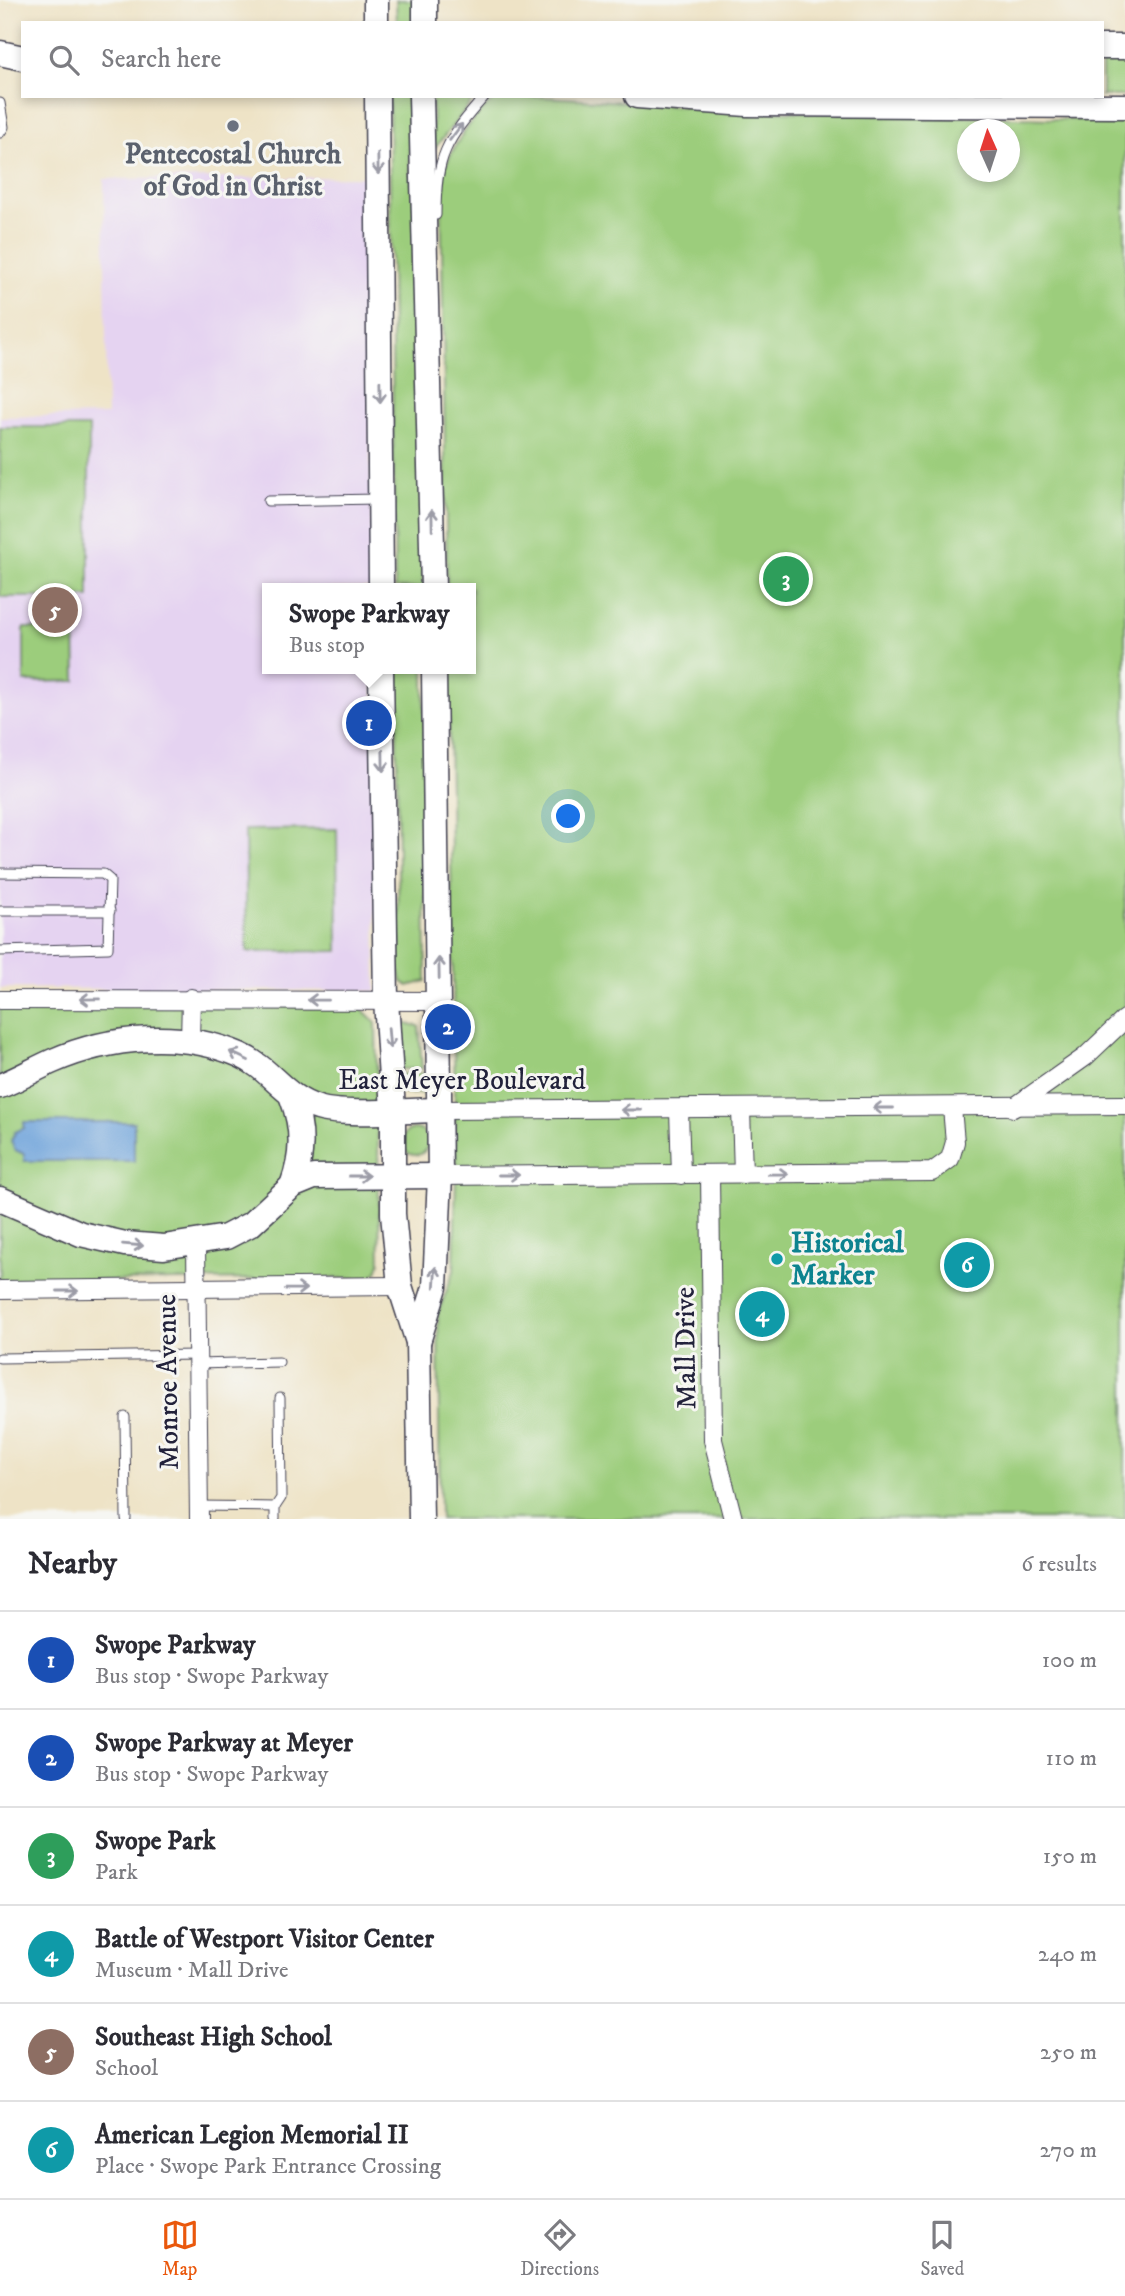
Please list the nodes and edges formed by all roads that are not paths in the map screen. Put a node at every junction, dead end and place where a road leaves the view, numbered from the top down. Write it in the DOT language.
graph roads {
  1 [pos="376,0"];
  2 [pos="425,0"];
  3 [pos="376,21"];
  4 [pos="425,21"];
  5 [pos="1104,47"];
  6 [pos="1125,47"];
  7 [pos="21,48"];
  8 [pos="0,52"];
  9 [pos="21,57"];
  10 [pos="377,98"];
  11 [pos="421,98"];
  12 [pos="483,98"];
  13 [pos="668,98"];
  14 [pos="0,103"];
  15 [pos="1125,106"];
  16 [pos="0,132"];
  17 [pos="436,220"];
  18 [pos="436,247"];
  19 [pos="429,342"];
  20 [pos="381,499"];
  21 [pos="268,501"];
  22 [pos="381,583"];
  23 [pos="433,583"];
  24 [pos="381,674"];
  25 [pos="434,674"];
  26 [pos="0,873"];
  27 [pos="0,911"];
  28 [pos="110,911"];
  29 [pos="0,951"];
  30 [pos="191,998"];
  31 [pos="0,1000"];
  32 [pos="386,1000"];
  33 [pos="440,1001"];
  34 [pos="1125,1019"];
  35 [pos="190,1041"];
  36 [pos="0,1086"];
  37 [pos="292,1098"];
  38 [pos="1125,1105"];
  39 [pos="952,1108"];
  40 [pos="1013,1108"];
  41 [pos="393,1110"];
  42 [pos="441,1110"];
  43 [pos="679,1110"];
  44 [pos="741,1110"];
  45 [pos="710,1174"];
  46 [pos="743,1174"];
  47 [pos="681,1175"];
  48 [pos="394,1176"];
  49 [pos="440,1176"];
  50 [pos="292,1186"];
  51 [pos="0,1199"];
  52 [pos="196,1244"];
  53 [pos="400,1286"];
  54 [pos="0,1290"];
  55 [pos="197,1291"];
  56 [pos="418,1342"];
  57 [pos="0,1358"];
  58 [pos="197,1359"];
  59 [pos="279,1362"];
  60 [pos="280,1398"];
  61 [pos="125,1417"];
  62 [pos="275,1507"];
  63 [pos="199,1513"];
  64 [pos="126,1519"];
  65 [pos="275,1519"];
  66 [pos="421,1519"];
  67 [pos="733,1519"];
  1 -- 3 [label="main road"];
  2 -- 4 [label="main road"];
  5 -- 6 [label="main road"];
  7 -- 8 [label="main road"];
  8 -- 9 [label="main road"];
  10 -- 20 [label="main road, one-way"];
  11 -- 19 [label="main road"];
  17 -- 12 [label="lane, one-way"];
  13 -- 15 [label="main road"];
  14 -- 16 [label="lane"];
  18 -- 19 [label="lane"];
  23 -- 19 [label="main road, one-way"];
  20 -- 21 [label="lane"];
  20 -- 22 [label="main road"];
  24 -- 32 [label="main road, one-way"];
  33 -- 25 [label="main road, one-way"];
  26 -- 28 [label="lane"];
  27 -- 28 [label="lane"];
  28 -- 29 [label="lane"];
  30 -- 31 [label="street, one-way"];
  32 -- 30 [label="street, one-way"];
  30 -- 35 [label="street"];
  32 -- 33 [label="street"];
  32 -- 41 [label="main road, one-way"];
  33 -- 42 [label="main road"];
  34 -- 40 [label="street"];
  35 -- 36 [label="main road, East Meyer Boulevard"];
  37 -- 35 [label="main road, East Meyer Boulevard, one-way"];
  37 -- 41 [label="main road, East Meyer Boulevard"];
  37 -- 50 [label="main road"];
  38 -- 40 [label="street, East Meyer Boulevard"];
  39 -- 40 [label="street, East Meyer Boulevard"];
  39 -- 44 [label="street, East Meyer Boulevard, one-way"];
  46 -- 39 [label="street, one-way"];
  41 -- 42 [label="main road, East Meyer Boulevard"];
  41 -- 48 [label="main road"];
  43 -- 42 [label="street, East Meyer Boulevard, one-way"];
  42 -- 49 [label="main road"];
  43 -- 44 [label="street, East Meyer Boulevard"];
  43 -- 47 [label="street"];
  44 -- 46 [label="street"];
  45 -- 46 [label="street"];
  45 -- 47 [label="street"];
  45 -- 67 [label="street, Mall Drive"];
  49 -- 47 [label="street, one-way"];
  48 -- 49 [label="main road"];
  50 -- 48 [label="main road, one-way"];
  48 -- 53 [label="main road"];
  56 -- 49 [label="main road, one-way"];
  50 -- 52 [label="main road"];
  51 -- 52 [label="main road, one-way"];
  52 -- 55 [label="street, Monroe Avenue"];
  55 -- 53 [label="street, one-way"];
  53 -- 56 [label="main road"];
  54 -- 55 [label="street, one-way"];
  55 -- 58 [label="street, Monroe Avenue"];
  56 -- 66 [label="main road"];
  57 -- 58 [label="lane"];
  58 -- 59 [label="lane"];
  58 -- 63 [label="street, Monroe Avenue"];
  60 -- 62 [label="lane"];
  61 -- 64 [label="lane"];
  62 -- 63 [label="lane"];
  62 -- 65 [label="lane"];
}
